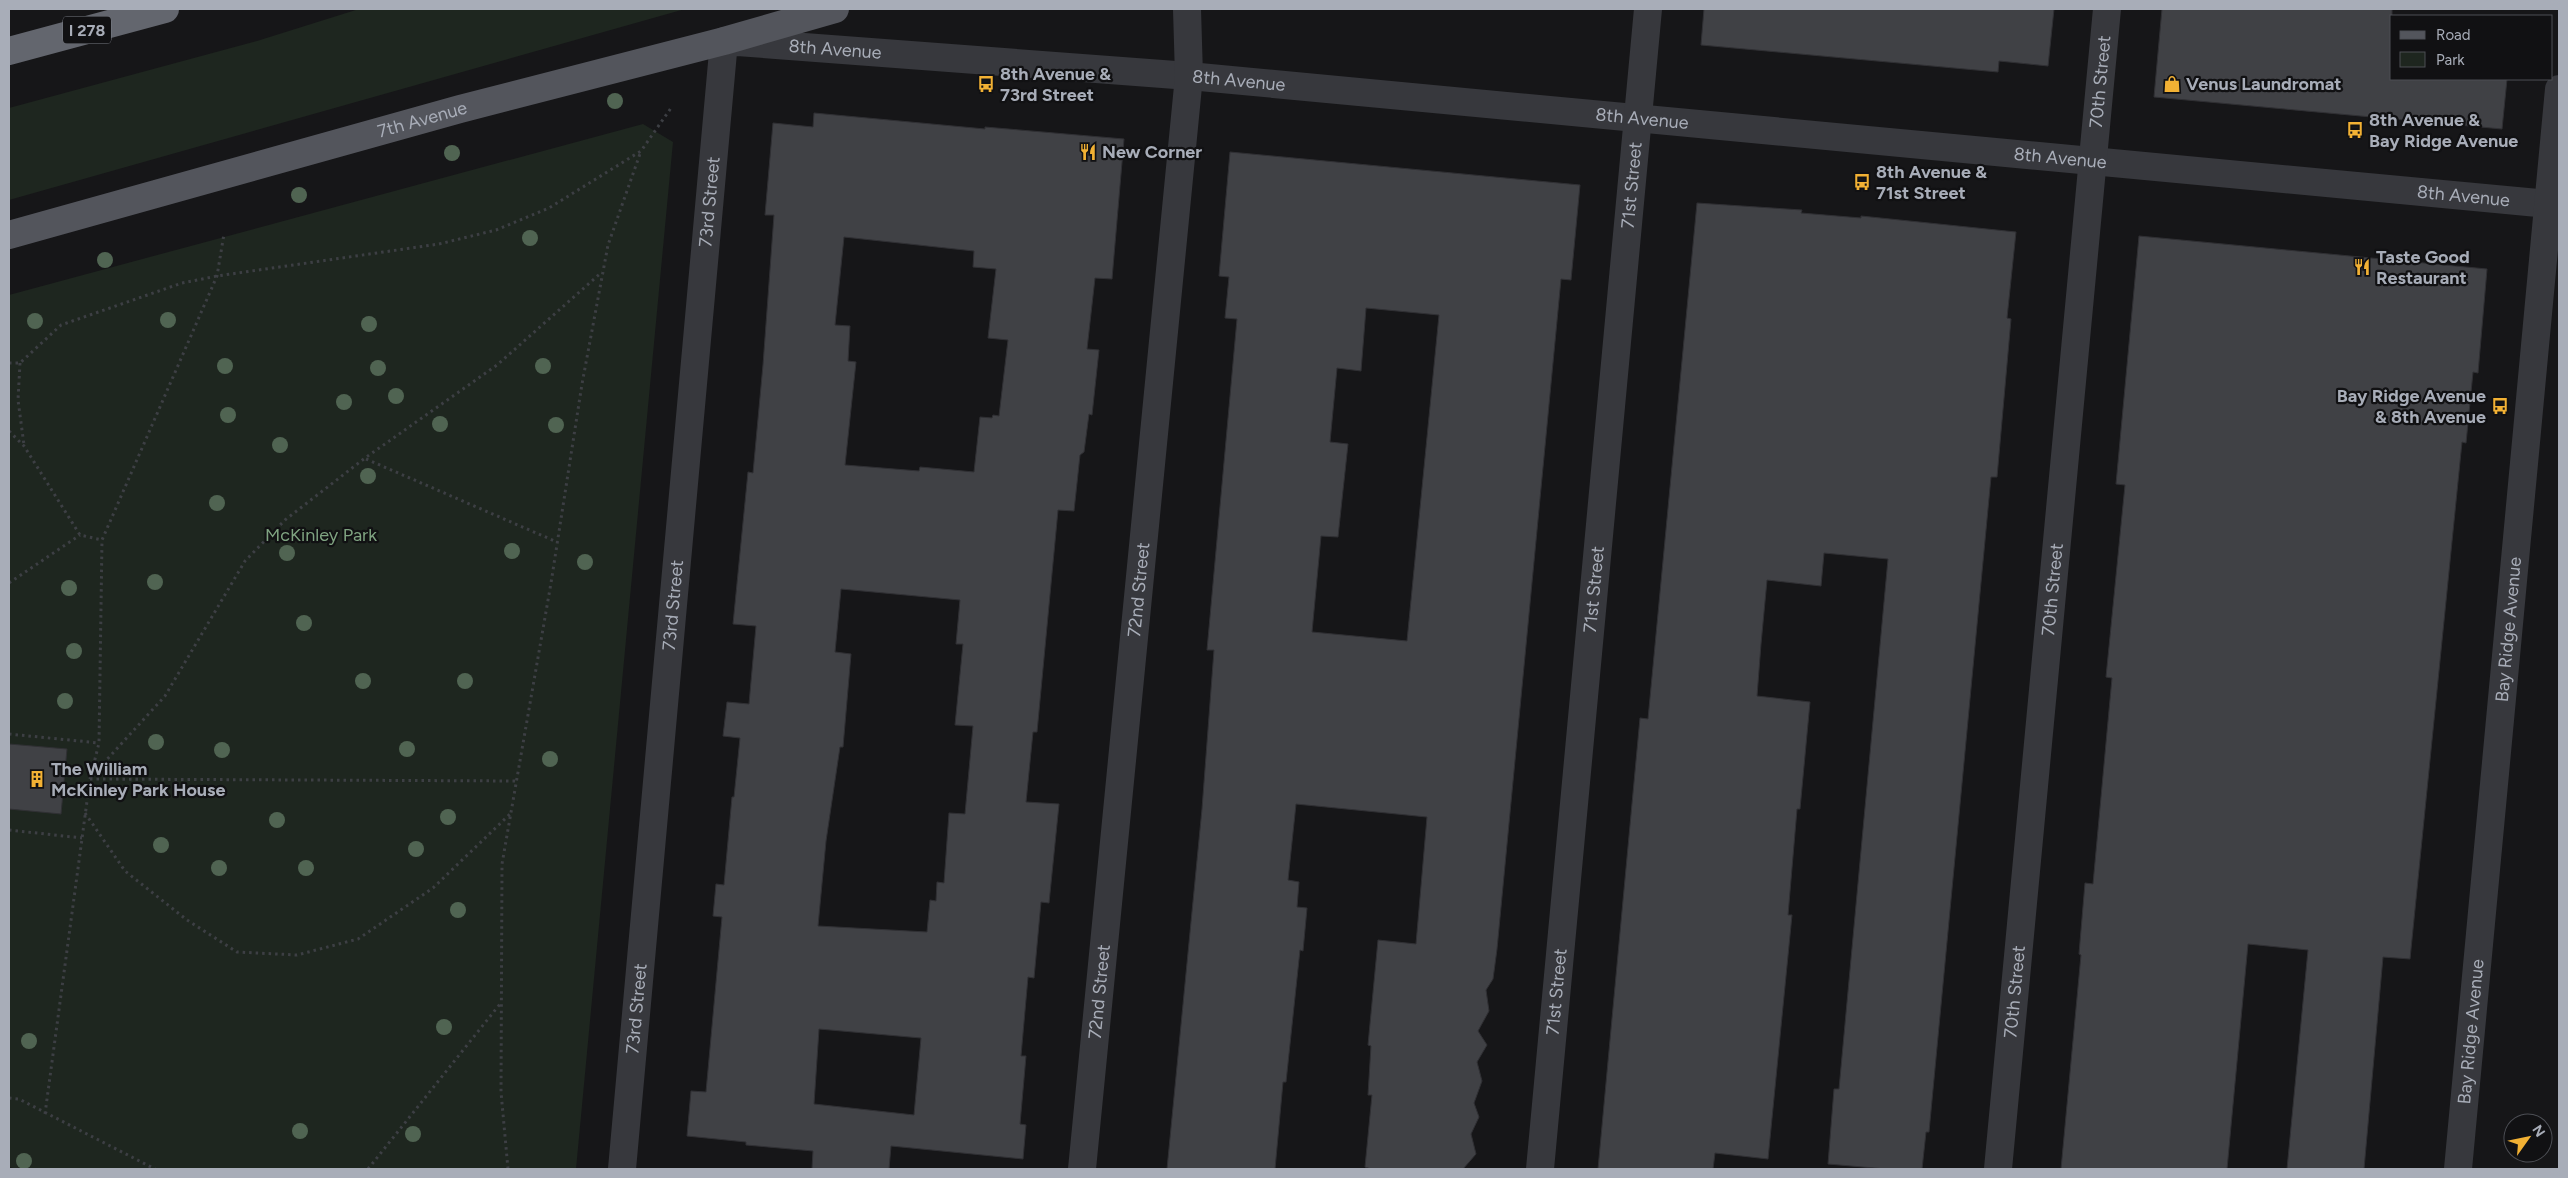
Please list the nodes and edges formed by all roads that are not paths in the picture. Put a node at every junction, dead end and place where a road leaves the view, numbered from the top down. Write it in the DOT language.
graph roads {
  1 [pos="165,9"];
  2 [pos="836,9"];
  3 [pos="1187,9"];
  4 [pos="1648,9"];
  5 [pos="2107,9"];
  6 [pos="724,41"];
  7 [pos="9,51"];
  8 [pos="1189,76"];
  9 [pos="2559,89"];
  10 [pos="1638,118"];
  11 [pos="2092,161"];
  12 [pos="2554,205"];
  13 [pos="9,234"];
  14 [pos="622,1169"];
  15 [pos="1082,1169"];
  16 [pos="1540,1169"];
  17 [pos="1998,1169"];
  18 [pos="2458,1169"];
  1 -- 7 [label="highway, I 278"];
  2 -- 6 [label="main road, 7th Avenue"];
  3 -- 8 [label="street, 72nd Street"];
  4 -- 10 [label="street, 71st Street"];
  5 -- 11 [label="street, 70th Street"];
  6 -- 8 [label="street, 8th Avenue"];
  6 -- 13 [label="main road, 7th Avenue"];
  6 -- 14 [label="street, 73rd Street"];
  8 -- 10 [label="street, 8th Avenue"];
  8 -- 15 [label="street, 72nd Street"];
  9 -- 12 [label="street, Bay Ridge Avenue"];
  10 -- 11 [label="street, 8th Avenue"];
  10 -- 16 [label="street, 71st Street"];
  11 -- 12 [label="street, 8th Avenue"];
  11 -- 17 [label="street, 70th Street"];
  12 -- 18 [label="street, Bay Ridge Avenue"];
}
